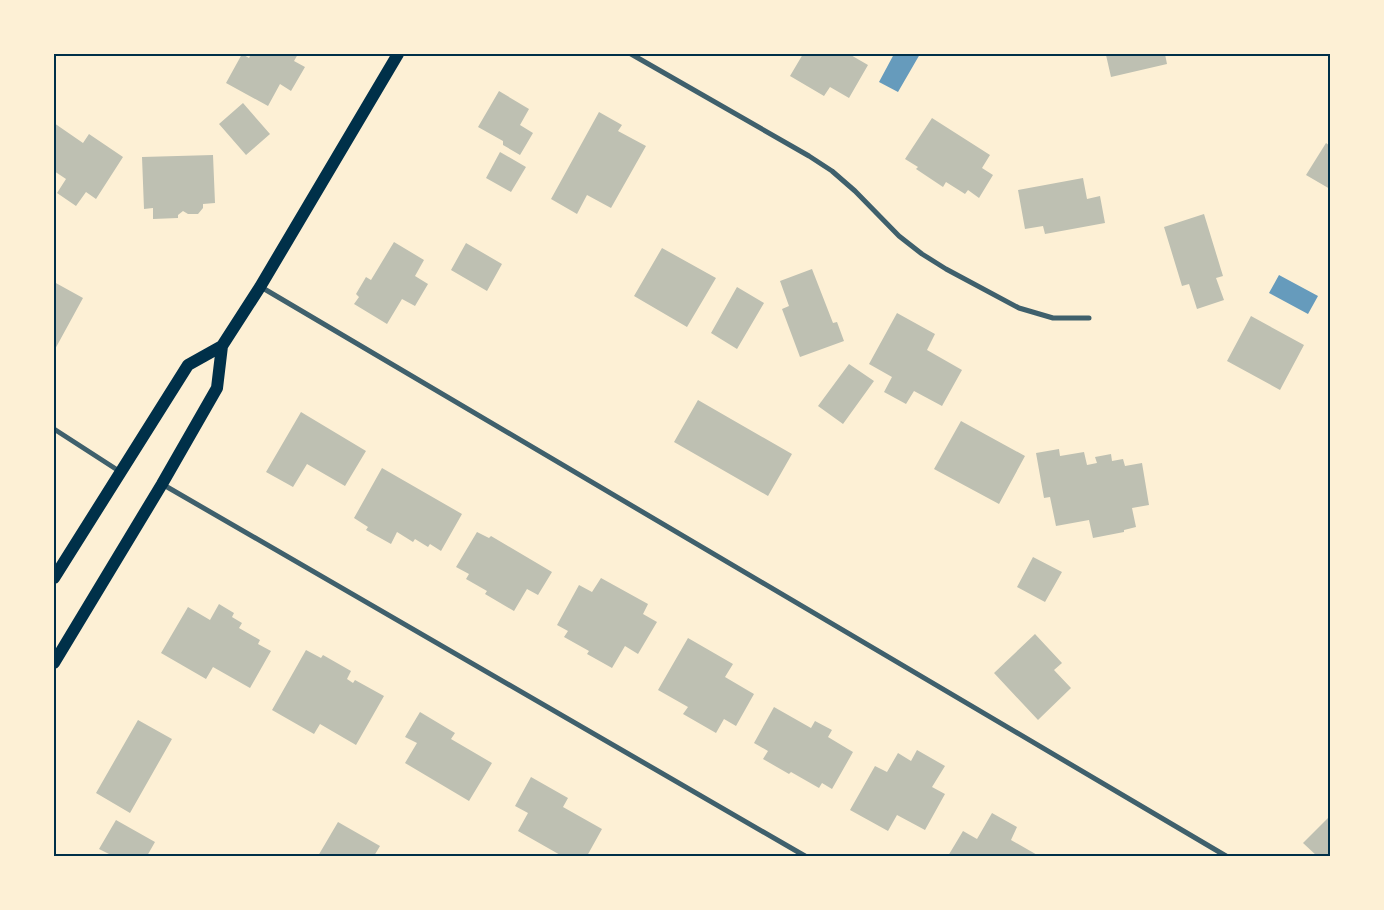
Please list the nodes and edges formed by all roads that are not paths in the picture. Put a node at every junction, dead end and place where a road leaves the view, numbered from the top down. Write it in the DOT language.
graph roads {
  1 [pos="398,54"];
  2 [pos="630,54"];
  3 [pos="260,287"];
  4 [pos="1089,318"];
  5 [pos="222,346"];
  6 [pos="54,429"];
  7 [pos="120,471"];
  8 [pos="162,484"];
  9 [pos="54,578"];
  10 [pos="54,663"];
  11 [pos="805,856"];
  12 [pos="1226,856"];
  1 -- 3 [label="main road"];
  2 -- 4 [label="street"];
  3 -- 5 [label="main road"];
  3 -- 12 [label="street"];
  5 -- 7 [label="main road"];
  5 -- 8 [label="main road"];
  6 -- 7 [label="street"];
  7 -- 9 [label="main road"];
  8 -- 10 [label="main road"];
  8 -- 11 [label="street"];
}
